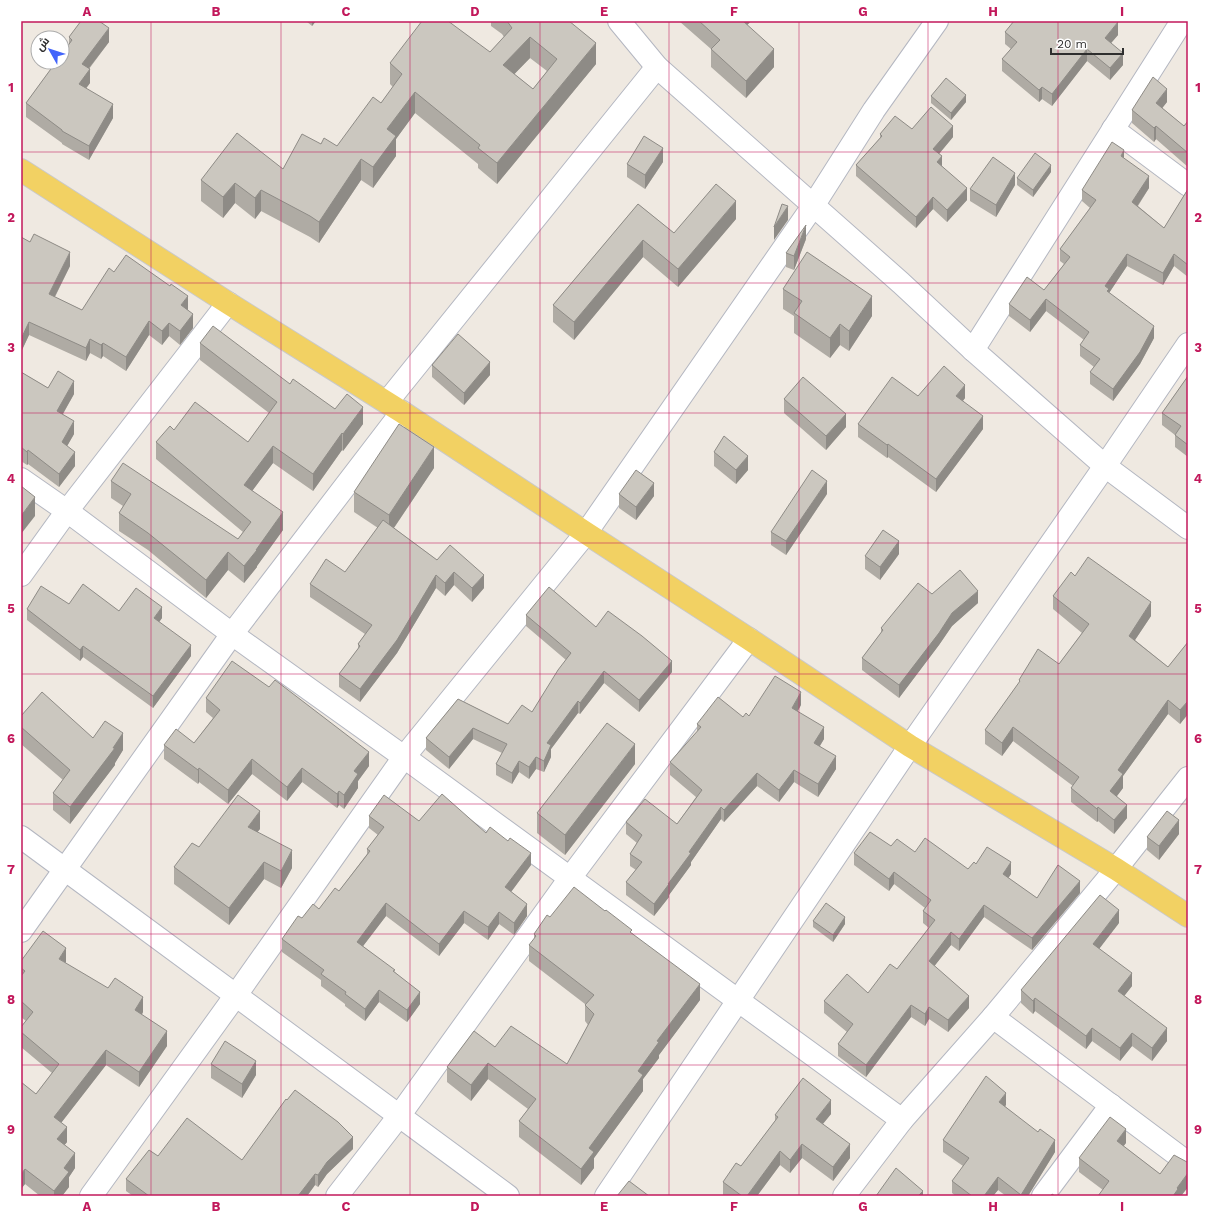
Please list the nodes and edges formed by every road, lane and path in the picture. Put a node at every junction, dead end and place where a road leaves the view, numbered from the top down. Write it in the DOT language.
graph roads {
  1 [pos="619,21"];
  2 [pos="937,21"];
  3 [pos="1182,21"];
  4 [pos="657,67"];
  5 [pos="1113,129"];
  6 [pos="21,170"];
  7 [pos="1188,185"];
  8 [pos="813,206"];
  9 [pos="228,303"];
  10 [pos="1188,344"];
  11 [pos="973,350"];
  12 [pos="394,407"];
  13 [pos="1105,466"];
  14 [pos="21,479"];
  15 [pos="67,511"];
  16 [pos="1188,528"];
  17 [pos="586,533"];
  18 [pos="21,575"];
  19 [pos="232,634"];
  20 [pos="750,639"];
  21 [pos="910,746"];
  22 [pos="404,757"];
  23 [pos="1188,778"];
  24 [pos="21,837"];
  25 [pos="1116,869"];
  26 [pos="66,870"];
  27 [pos="570,878"];
  28 [pos="1188,916"];
  29 [pos="21,931"];
  30 [pos="236,995"];
  31 [pos="738,1000"];
  32 [pos="993,1017"];
  33 [pos="1111,1105"];
  34 [pos="399,1116"];
  35 [pos="902,1120"];
  36 [pos="1188,1163"];
  37 [pos="91,1196"];
  38 [pos="338,1196"];
  39 [pos="508,1196"];
  40 [pos="606,1196"];
  41 [pos="844,1196"];
  42 [pos="1043,1196"];
  1 -- 4 [label="street"];
  2 -- 8 [label="street"];
  3 -- 5 [label="street"];
  4 -- 8 [label="street"];
  4 -- 12 [label="street"];
  5 -- 7 [label="street"];
  5 -- 11 [label="street"];
  6 -- 9 [label="main road"];
  8 -- 11 [label="street"];
  8 -- 17 [label="street"];
  9 -- 12 [label="main road"];
  9 -- 15 [label="street"];
  10 -- 13 [label="street"];
  11 -- 13 [label="street"];
  12 -- 17 [label="main road"];
  12 -- 19 [label="street"];
  13 -- 16 [label="street"];
  13 -- 21 [label="street"];
  14 -- 15 [label="street"];
  15 -- 18 [label="street"];
  15 -- 19 [label="street"];
  17 -- 20 [label="main road"];
  17 -- 22 [label="street"];
  19 -- 22 [label="street"];
  19 -- 26 [label="street"];
  20 -- 21 [label="main road"];
  20 -- 27 [label="street"];
  21 -- 25 [label="main road"];
  21 -- 31 [label="street"];
  22 -- 27 [label="street"];
  22 -- 30 [label="street"];
  23 -- 25 [label="street"];
  24 -- 26 [label="street"];
  25 -- 28 [label="main road"];
  25 -- 32 [label="street"];
  26 -- 29 [label="street"];
  26 -- 30 [label="street"];
  27 -- 31 [label="street"];
  27 -- 34 [label="street"];
  30 -- 34 [label="street"];
  30 -- 37 [label="street"];
  31 -- 35 [label="street"];
  31 -- 40 [label="street"];
  32 -- 33 [label="street"];
  32 -- 35 [label="street"];
  33 -- 36 [label="street"];
  33 -- 42 [label="street"];
  34 -- 38 [label="street"];
  34 -- 39 [label="street"];
  35 -- 41 [label="street"];
}
